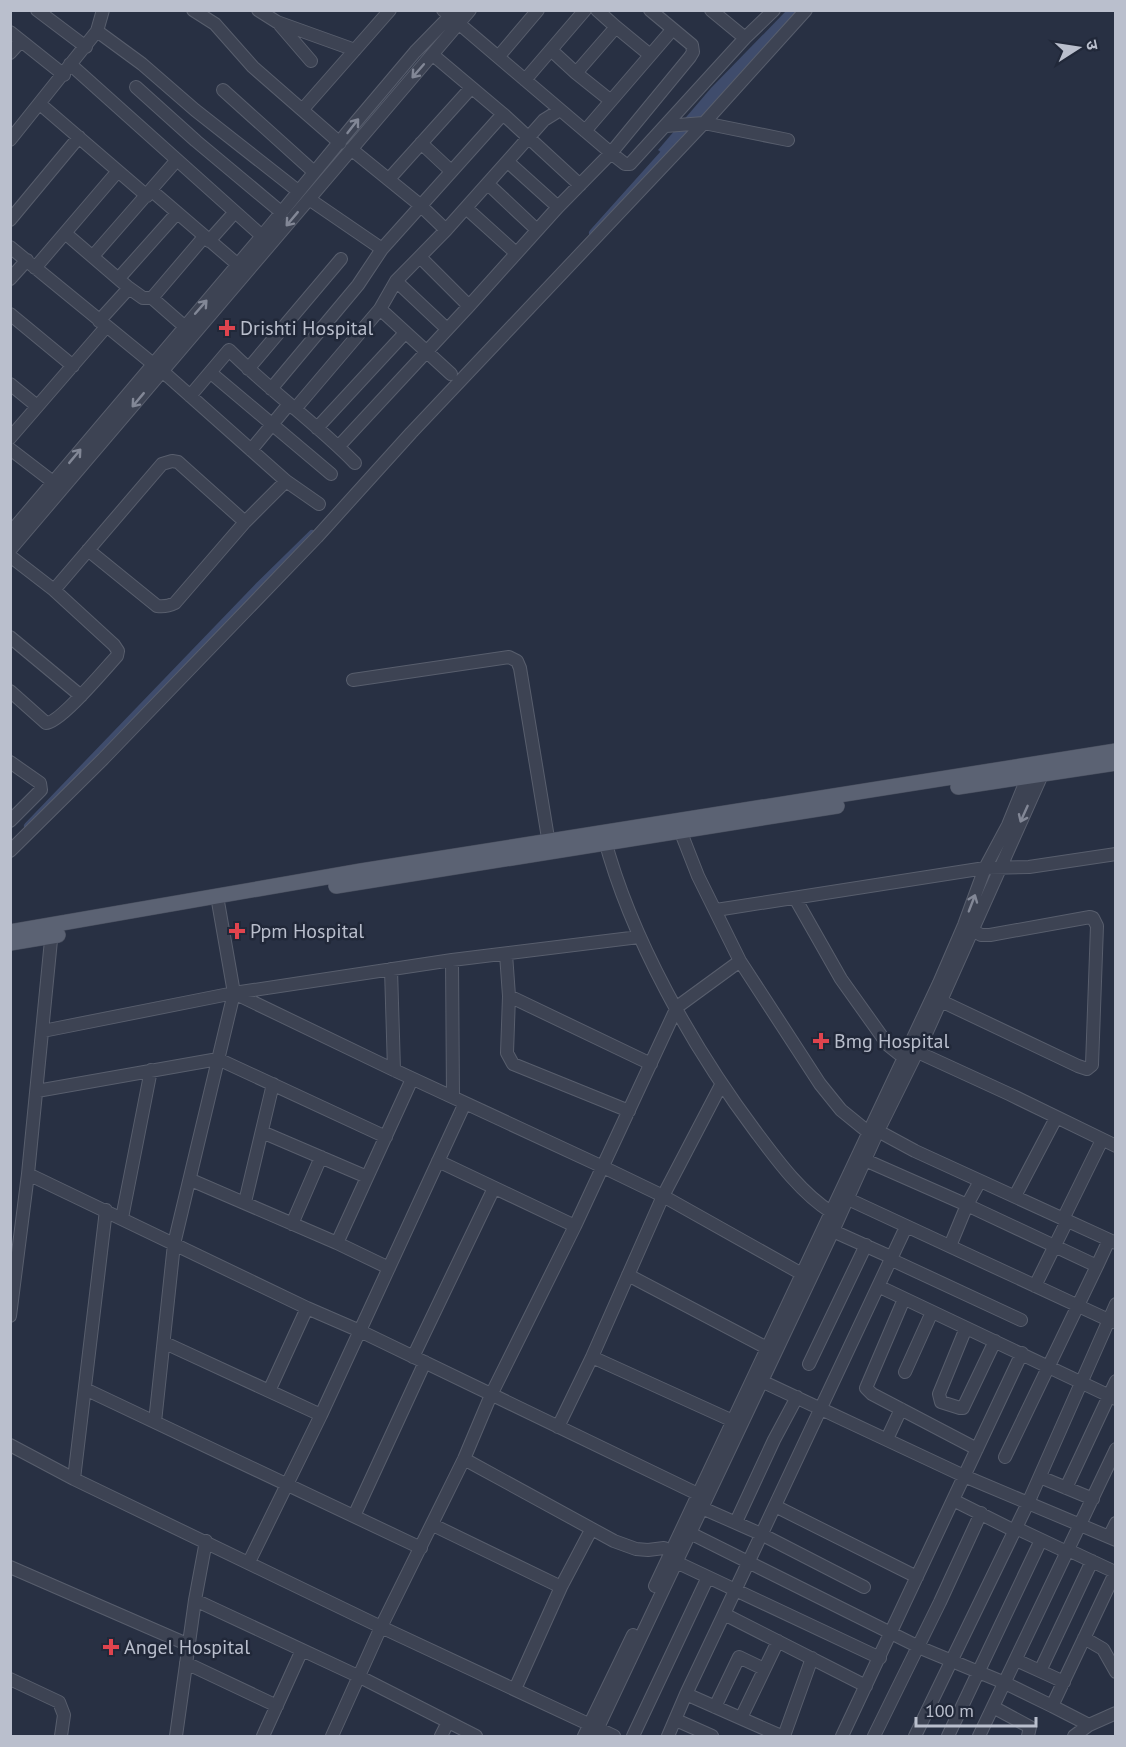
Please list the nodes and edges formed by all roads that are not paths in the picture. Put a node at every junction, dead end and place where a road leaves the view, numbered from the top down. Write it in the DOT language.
graph roads {
  1 [pos="37,10"];
  2 [pos="103,10"];
  3 [pos="193,10"];
  4 [pos="258,10"];
  5 [pos="390,10"];
  6 [pos="470,10"];
  7 [pos="538,10"];
  8 [pos="585,10"];
  9 [pos="597,10"];
  10 [pos="650,10"];
  11 [pos="711,10"];
  12 [pos="774,10"];
  13 [pos="806,10"];
  14 [pos="452,15"];
  15 [pos="277,22"];
  16 [pos="616,27"];
  17 [pos="672,30"];
  18 [pos="10,32"];
  19 [pos="97,32"];
  20 [pos="745,38"];
  21 [pos="21,40"];
  22 [pos="86,46"];
  23 [pos="355,50"];
  24 [pos="551,50"];
  25 [pos="10,53"];
  26 [pos="433,55"];
  27 [pos="650,55"];
  28 [pos="499,56"];
  29 [pos="311,61"];
  30 [pos="67,69"];
  31 [pos="576,74"];
  32 [pos="525,80"];
  33 [pos="136,87"];
  34 [pos="471,88"];
  35 [pos="223,90"];
  36 [pos="611,101"];
  37 [pos="40,104"];
  38 [pos="303,109"];
  39 [pos="560,110"];
  40 [pos="503,114"];
  41 [pos="700,124"];
  42 [pos="666,126"];
  43 [pos="585,131"];
  44 [pos="79,137"];
  45 [pos="528,138"];
  46 [pos="10,140"];
  47 [pos="788,140"];
  48 [pos="340,143"];
  49 [pos="421,143"];
  50 [pos="351,149"];
  51 [pos="611,153"];
  52 [pos="176,161"];
  53 [pos="508,162"];
  54 [pos="118,171"];
  55 [pos="451,171"];
  56 [pos="314,172"];
  57 [pos="388,179"];
  58 [pos="488,184"];
  59 [pos="580,185"];
  60 [pos="297,191"];
  61 [pos="149,193"];
  62 [pos="309,199"];
  63 [pos="420,205"];
  64 [pos="558,207"];
  65 [pos="466,208"];
  66 [pos="281,212"];
  67 [pos="177,213"];
  68 [pos="234,213"];
  69 [pos="10,220"];
  70 [pos="446,230"];
  71 [pos="537,230"];
  72 [pos="65,233"];
  73 [pos="262,237"];
  74 [pos="207,239"];
  75 [pos="10,247"];
  76 [pos="382,249"];
  77 [pos="516,254"];
  78 [pos="93,256"];
  79 [pos="420,257"];
  80 [pos="341,259"];
  81 [pos="31,264"];
  82 [pos="237,264"];
  83 [pos="119,278"];
  84 [pos="10,279"];
  85 [pos="396,281"];
  86 [pos="129,288"];
  87 [pos="152,298"];
  88 [pos="469,306"];
  89 [pos="380,309"];
  90 [pos="10,314"];
  91 [pos="103,324"];
  92 [pos="184,326"];
  93 [pos="447,329"];
  94 [pos="405,333"];
  95 [pos="426,353"];
  96 [pos="73,366"];
  97 [pos="157,368"];
  98 [pos="248,369"];
  99 [pos="211,373"];
  100 [pos="451,374"];
  101 [pos="10,384"];
  102 [pos="271,389"];
  103 [pos="190,396"];
  104 [pos="37,406"];
  105 [pos="292,407"];
  106 [pos="272,424"];
  107 [pos="317,428"];
  108 [pos="10,438"];
  109 [pos="339,446"];
  110 [pos="10,449"];
  111 [pos="251,450"];
  112 [pos="356,463"];
  113 [pos="331,474"];
  114 [pos="286,481"];
  115 [pos="53,482"];
  116 [pos="319,504"];
  117 [pos="245,522"];
  118 [pos="10,533"];
  119 [pos="10,550"];
  120 [pos="88,550"];
  121 [pos="10,556"];
  122 [pos="54,590"];
  123 [pos="12,642"];
  124 [pos="353,680"];
  125 [pos="10,691"];
  126 [pos="81,696"];
  127 [pos="1116,751"];
  128 [pos="1116,763"];
  129 [pos="11,764"];
  130 [pos="1038,769"];
  131 [pos="10,822"];
  132 [pos="678,826"];
  133 [pos="604,838"];
  134 [pos="550,846"];
  135 [pos="10,851"];
  136 [pos="1116,854"];
  137 [pos="985,868"];
  138 [pos="1001,868"];
  139 [pos="795,898"];
  140 [pos="218,901"];
  141 [pos="716,910"];
  142 [pos="968,928"];
  143 [pos="52,931"];
  144 [pos="10,932"];
  145 [pos="639,938"];
  146 [pos="10,944"];
  147 [pos="506,954"];
  148 [pos="452,960"];
  149 [pos="740,961"];
  150 [pos="391,969"];
  151 [pos="234,993"];
  152 [pos="508,996"];
  153 [pos="941,1001"];
  154 [pos="677,1007"];
  155 [pos="43,1031"];
  156 [pos="909,1052"];
  157 [pos="218,1059"];
  158 [pos="651,1065"];
  159 [pos="394,1070"];
  160 [pos="151,1071"];
  161 [pos="412,1078"];
  162 [pos="273,1084"];
  163 [pos="721,1085"];
  164 [pos="37,1091"];
  165 [pos="453,1097"];
  166 [pos="465,1103"];
  167 [pos="629,1111"];
  168 [pos="1056,1118"];
  169 [pos="873,1131"];
  170 [pos="262,1132"];
  171 [pos="386,1137"];
  172 [pos="1102,1140"];
  173 [pos="1116,1146"];
  174 [pos="321,1157"];
  175 [pos="865,1160"];
  176 [pos="438,1161"];
  177 [pos="603,1167"];
  178 [pos="28,1174"];
  179 [pos="367,1177"];
  180 [pos="191,1180"];
  181 [pos="980,1181"];
  182 [pos="494,1188"];
  183 [pos="663,1196"];
  184 [pos="1015,1196"];
  185 [pos="245,1202"];
  186 [pos="840,1205"];
  187 [pos="967,1205"];
  188 [pos="106,1210"];
  189 [pos="122,1218"];
  190 [pos="1065,1220"];
  191 [pos="292,1224"];
  192 [pos="575,1226"];
  193 [pos="906,1227"];
  194 [pos="833,1231"];
  195 [pos="1112,1242"];
  196 [pos="337,1243"];
  197 [pos="174,1244"];
  198 [pos="866,1245"];
  199 [pos="950,1246"];
  200 [pos="1055,1246"];
  201 [pos="892,1259"];
  202 [pos="1097,1266"];
  203 [pos="389,1268"];
  204 [pos="802,1274"];
  205 [pos="628,1275"];
  206 [pos="1035,1286"];
  207 [pos="880,1287"];
  208 [pos="904,1299"];
  209 [pos="1116,1304"];
  210 [pos="1079,1306"];
  211 [pos="307,1308"];
  212 [pos="11,1310"];
  213 [pos="932,1312"];
  214 [pos="1021,1320"];
  215 [pos="1112,1321"];
  216 [pos="966,1328"];
  217 [pos="360,1331"];
  218 [pos="995,1341"];
  219 [pos="165,1343"];
  220 [pos="768,1348"];
  221 [pos="1023,1353"];
  222 [pos="592,1356"];
  223 [pos="419,1360"];
  224 [pos="809,1364"];
  225 [pos="1050,1368"];
  226 [pos="905,1372"];
  227 [pos="758,1379"];
  228 [pos="1116,1381"];
  229 [pos="1082,1383"];
  230 [pos="85,1389"];
  231 [pos="268,1391"];
  232 [pos="490,1395"];
  233 [pos="797,1397"];
  234 [pos="1112,1397"];
  235 [pos="822,1408"];
  236 [pos="901,1409"];
  237 [pos="321,1415"];
  238 [pos="733,1421"];
  239 [pos="155,1422"];
  240 [pos="558,1427"];
  241 [pos="887,1439"];
  242 [pos="10,1444"];
  243 [pos="977,1449"];
  244 [pos="1116,1449"];
  245 [pos="1005,1457"];
  246 [pos="464,1459"];
  247 [pos="964,1476"];
  248 [pos="1040,1477"];
  249 [pos="74,1479"];
  250 [pos="288,1484"];
  251 [pos="1066,1488"];
  252 [pos="1093,1499"];
  253 [pos="953,1500"];
  254 [pos="702,1501"];
  255 [pos="1028,1503"];
  256 [pos="775,1506"];
  257 [pos="981,1513"];
  258 [pos="354,1516"];
  259 [pos="736,1522"];
  260 [pos="1116,1523"];
  261 [pos="433,1525"];
  262 [pos="1080,1525"];
  263 [pos="1015,1529"];
  264 [pos="591,1530"];
  265 [pos="690,1533"];
  266 [pos="762,1534"];
  267 [pos="1112,1539"];
  268 [pos="1041,1540"];
  269 [pos="206,1541"];
  270 [pos="422,1548"];
  271 [pos="1067,1551"];
  272 [pos="676,1556"];
  273 [pos="748,1561"];
  274 [pos="1092,1561"];
  275 [pos="249,1562"];
  276 [pos="10,1567"];
  277 [pos="1115,1572"];
  278 [pos="916,1576"];
  279 [pos="708,1577"];
  280 [pos="561,1587"];
  281 [pos="864,1587"];
  282 [pos="735,1590"];
  283 [pos="195,1600"];
  284 [pos="724,1614"];
  285 [pos="381,1627"];
  286 [pos="892,1633"];
  287 [pos="1084,1638"];
  288 [pos="778,1641"];
  289 [pos="189,1645"];
  290 [pos="917,1646"];
  291 [pos="302,1650"];
  292 [pos="812,1658"];
  293 [pos="880,1658"];
  294 [pos="1016,1660"];
  295 [pos="951,1661"];
  296 [pos="186,1663"];
  297 [pos="764,1670"];
  298 [pos="1040,1671"];
  299 [pos="977,1672"];
  300 [pos="1116,1672"];
  301 [pos="360,1677"];
  302 [pos="10,1679"];
  303 [pos="1064,1682"];
  304 [pos="1005,1683"];
  305 [pos="866,1686"];
  306 [pos="515,1689"];
  307 [pos="686,1694"];
  308 [pos="277,1706"];
  309 [pos="1052,1706"];
  310 [pos="715,1707"];
  311 [pos="993,1707"];
  312 [pos="1116,1713"];
  313 [pos="741,1718"];
  314 [pos="676,1720"];
  315 [pos="448,1722"];
  316 [pos="1089,1725"];
  317 [pos="591,1732"];
  318 [pos="337,1735"];
  319 [pos="61,1737"];
  320 [pos="176,1737"];
  321 [pos="263,1737"];
  322 [pos="441,1737"];
  323 [pos="476,1737"];
  324 [pos="614,1737"];
  325 [pos="633,1737"];
  326 [pos="668,1737"];
  327 [pos="712,1737"];
  328 [pos="783,1737"];
  329 [pos="842,1737"];
  330 [pos="874,1737"];
  331 [pos="915,1737"];
  332 [pos="948,1737"];
  333 [pos="979,1737"];
  334 [pos="1028,1737"];
  335 [pos="1074,1737"];
  1 -- 22 [label="street"];
  2 -- 19 [label="street"];
  3 -- 38 [label="street"];
  4 -- 15 [label="street"];
  5 -- 23 [label="street"];
  6 -- 14 [label="street"];
  7 -- 28 [label="street"];
  8 -- 24 [label="street"];
  9 -- 16 [label="street"];
  10 -- 17 [label="street"];
  11 -- 20 [label="street"];
  12 -- 20 [label="street"];
  13 -- 41 [label="street"];
  14 -- 26 [label="street"];
  14 -- 28 [label="street"];
  48 -- 14 [label="street, one-way"];
  15 -- 23 [label="street"];
  15 -- 29 [label="street"];
  16 -- 27 [label="street"];
  16 -- 31 [label="street"];
  17 -- 27 [label="street"];
  17 -- 51 [label="street"];
  18 -- 21 [label="street"];
  19 -- 22 [label="street"];
  19 -- 60 [label="street"];
  20 -- 42 [label="street"];
  21 -- 25 [label="street"];
  21 -- 30 [label="street"];
  22 -- 30 [label="street"];
  23 -- 38 [label="street"];
  24 -- 31 [label="street"];
  24 -- 32 [label="street"];
  26 -- 34 [label="street"];
  26 -- 50 [label="street, one-way"];
  27 -- 36 [label="street"];
  28 -- 32 [label="street"];
  30 -- 37 [label="street"];
  30 -- 52 [label="street"];
  31 -- 36 [label="street"];
  32 -- 39 [label="street"];
  33 -- 66 [label="street"];
  34 -- 40 [label="street"];
  34 -- 49 [label="street"];
  35 -- 56 [label="street"];
  36 -- 43 [label="street"];
  37 -- 44 [label="street"];
  37 -- 46 [label="street"];
  38 -- 48 [label="street"];
  39 -- 43 [label="street"];
  39 -- 45 [label="street"];
  40 -- 45 [label="street"];
  40 -- 55 [label="street"];
  41 -- 42 [label="street"];
  41 -- 47 [label="street"];
  41 -- 135 [label="street"];
  42 -- 51 [label="street"];
  43 -- 51 [label="street"];
  44 -- 54 [label="street"];
  44 -- 69 [label="street"];
  45 -- 53 [label="street"];
  45 -- 59 [label="street"];
  48 -- 56 [label="street"];
  49 -- 55 [label="street"];
  49 -- 57 [label="street"];
  50 -- 57 [label="street"];
  50 -- 62 [label="street"];
  51 -- 59 [label="street"];
  52 -- 61 [label="street"];
  52 -- 68 [label="street"];
  53 -- 58 [label="street"];
  53 -- 64 [label="street"];
  54 -- 61 [label="street"];
  54 -- 72 [label="street"];
  55 -- 63 [label="street"];
  56 -- 60 [label="street"];
  57 -- 63 [label="street"];
  58 -- 65 [label="street"];
  58 -- 71 [label="street"];
  59 -- 64 [label="street"];
  60 -- 66 [label="street"];
  61 -- 67 [label="street"];
  61 -- 78 [label="street"];
  62 -- 76 [label="street"];
  62 -- 97 [label="street, one-way"];
  63 -- 70 [label="street"];
  63 -- 76 [label="street"];
  64 -- 71 [label="street"];
  65 -- 70 [label="street"];
  65 -- 77 [label="street"];
  66 -- 73 [label="street"];
  67 -- 74 [label="street"];
  67 -- 83 [label="street"];
  68 -- 73 [label="street"];
  68 -- 74 [label="street"];
  70 -- 79 [label="street"];
  71 -- 77 [label="street"];
  72 -- 78 [label="street"];
  72 -- 81 [label="street"];
  73 -- 82 [label="street"];
  74 -- 82 [label="street"];
  74 -- 87 [label="street"];
  75 -- 81 [label="street"];
  76 -- 102 [label="street"];
  77 -- 88 [label="street"];
  78 -- 83 [label="street"];
  79 -- 85 [label="street"];
  79 -- 88 [label="street"];
  80 -- 98 [label="street"];
  81 -- 84 [label="street"];
  81 -- 91 [label="street"];
  92 -- 82 [label="street, one-way"];
  83 -- 86 [label="street"];
  85 -- 89 [label="street"];
  85 -- 93 [label="street"];
  86 -- 87 [label="street"];
  86 -- 91 [label="street"];
  87 -- 92 [label="street"];
  88 -- 93 [label="street"];
  89 -- 94 [label="street"];
  89 -- 105 [label="street"];
  90 -- 96 [label="street"];
  91 -- 96 [label="street"];
  91 -- 97 [label="street"];
  92 -- 97 [label="street"];
  93 -- 95 [label="street"];
  94 -- 95 [label="street"];
  94 -- 107 [label="street"];
  95 -- 100 [label="street"];
  95 -- 109 [label="street"];
  96 -- 104 [label="street"];
  97 -- 103 [label="street"];
  115 -- 97 [label="street, one-way"];
  97 -- 119 [label="street, one-way"];
  98 -- 99 [label="street"];
  98 -- 102 [label="street"];
  99 -- 103 [label="street"];
  99 -- 106 [label="street"];
  101 -- 104 [label="street"];
  102 -- 105 [label="street"];
  103 -- 111 [label="street"];
  104 -- 108 [label="street"];
  105 -- 106 [label="street"];
  105 -- 107 [label="street"];
  106 -- 111 [label="street"];
  106 -- 113 [label="street"];
  107 -- 109 [label="street"];
  109 -- 112 [label="street"];
  110 -- 115 [label="street"];
  111 -- 114 [label="street"];
  114 -- 116 [label="street"];
  114 -- 117 [label="street"];
  115 -- 118 [label="street"];
  117 -- 120 [label="street"];
  117 -- 120 [label="street"];
  120 -- 122 [label="street"];
  121 -- 122 [label="street"];
  122 -- 126 [label="street"];
  123 -- 126 [label="street"];
  124 -- 134 [label="street"];
  125 -- 126 [label="street"];
  127 -- 130 [label="main road"];
  128 -- 130 [label="main road"];
  129 -- 131 [label="street"];
  130 -- 132 [label="main road"];
  130 -- 137 [label="street"];
  130 -- 138 [label="street, one-way"];
  132 -- 133 [label="main road"];
  132 -- 141 [label="street"];
  133 -- 134 [label="main road"];
  133 -- 145 [label="street"];
  134 -- 140 [label="main road"];
  136 -- 138 [label="street"];
  137 -- 138 [label="street"];
  137 -- 139 [label="street"];
  142 -- 137 [label="street, one-way"];
  138 -- 142 [label="street"];
  139 -- 141 [label="street"];
  139 -- 156 [label="street"];
  140 -- 143 [label="main road"];
  140 -- 151 [label="street"];
  141 -- 149 [label="street"];
  142 -- 153 [label="street"];
  142 -- 153 [label="street"];
  142 -- 156 [label="street"];
  143 -- 144 [label="main road"];
  143 -- 146 [label="main road"];
  143 -- 155 [label="street"];
  145 -- 147 [label="street"];
  145 -- 154 [label="street"];
  147 -- 148 [label="street"];
  147 -- 152 [label="street"];
  148 -- 150 [label="street"];
  148 -- 165 [label="street"];
  149 -- 154 [label="street"];
  149 -- 169 [label="street"];
  150 -- 151 [label="street"];
  150 -- 159 [label="street"];
  151 -- 155 [label="street"];
  151 -- 157 [label="street"];
  151 -- 159 [label="street"];
  152 -- 158 [label="street"];
  152 -- 167 [label="street"];
  153 -- 156 [label="street"];
  154 -- 158 [label="street"];
  154 -- 163 [label="street"];
  155 -- 164 [label="street"];
  156 -- 168 [label="street"];
  156 -- 169 [label="street"];
  157 -- 160 [label="street"];
  157 -- 162 [label="street"];
  157 -- 180 [label="street"];
  158 -- 167 [label="street"];
  159 -- 161 [label="street"];
  160 -- 164 [label="street"];
  160 -- 189 [label="street"];
  161 -- 165 [label="street"];
  161 -- 171 [label="street"];
  162 -- 170 [label="street"];
  162 -- 171 [label="street"];
  163 -- 183 [label="street"];
  163 -- 186 [label="street"];
  164 -- 178 [label="street"];
  165 -- 166 [label="street"];
  166 -- 176 [label="street"];
  166 -- 177 [label="street"];
  167 -- 177 [label="street"];
  168 -- 172 [label="street"];
  168 -- 184 [label="street"];
  169 -- 175 [label="street"];
  169 -- 181 [label="street"];
  169 -- 186 [label="street"];
  170 -- 174 [label="street"];
  170 -- 185 [label="street"];
  171 -- 179 [label="street"];
  172 -- 173 [label="street"];
  172 -- 190 [label="street"];
  174 -- 179 [label="street"];
  174 -- 191 [label="street"];
  175 -- 186 [label="street"];
  175 -- 187 [label="street"];
  176 -- 182 [label="street"];
  176 -- 203 [label="street"];
  177 -- 183 [label="street"];
  177 -- 192 [label="street"];
  178 -- 188 [label="street"];
  178 -- 212 [label="street"];
  179 -- 196 [label="street"];
  180 -- 185 [label="street"];
  180 -- 197 [label="street"];
  181 -- 184 [label="street"];
  181 -- 187 [label="street"];
  182 -- 192 [label="street"];
  182 -- 223 [label="street"];
  183 -- 204 [label="street"];
  183 -- 205 [label="street"];
  184 -- 190 [label="street"];
  185 -- 191 [label="street"];
  186 -- 193 [label="street"];
  186 -- 194 [label="street"];
  186 -- 204 [label="street"];
  187 -- 199 [label="street"];
  187 -- 200 [label="street"];
  188 -- 189 [label="street"];
  188 -- 230 [label="street"];
  189 -- 197 [label="street"];
  190 -- 195 [label="street"];
  190 -- 200 [label="street"];
  191 -- 196 [label="street"];
  192 -- 232 [label="street"];
  193 -- 199 [label="street"];
  193 -- 201 [label="street"];
  194 -- 198 [label="street"];
  194 -- 227 [label="street"];
  195 -- 202 [label="street"];
  196 -- 203 [label="street"];
  197 -- 211 [label="street"];
  197 -- 219 [label="street"];
  198 -- 201 [label="street"];
  198 -- 224 [label="street"];
  199 -- 206 [label="street"];
  200 -- 202 [label="street"];
  200 -- 206 [label="street"];
  201 -- 207 [label="street"];
  201 -- 214 [label="street"];
  202 -- 210 [label="street"];
  203 -- 217 [label="street"];
  204 -- 220 [label="street"];
  205 -- 220 [label="street"];
  205 -- 222 [label="street"];
  206 -- 210 [label="street"];
  207 -- 208 [label="street"];
  207 -- 235 [label="street"];
  208 -- 213 [label="street"];
  208 -- 236 [label="street"];
  209 -- 215 [label="street"];
  210 -- 215 [label="street"];
  210 -- 225 [label="street"];
  211 -- 217 [label="street"];
  211 -- 231 [label="street"];
  213 -- 216 [label="street"];
  213 -- 226 [label="street"];
  215 -- 229 [label="street"];
  216 -- 218 [label="street"];
  216 -- 218 [label="street"];
  217 -- 223 [label="street"];
  217 -- 237 [label="street"];
  218 -- 221 [label="street"];
  219 -- 231 [label="street"];
  219 -- 239 [label="street"];
  220 -- 227 [label="street"];
  221 -- 225 [label="street"];
  221 -- 243 [label="street"];
  222 -- 238 [label="street"];
  222 -- 240 [label="street"];
  223 -- 232 [label="street"];
  223 -- 258 [label="street"];
  225 -- 229 [label="street"];
  225 -- 245 [label="street"];
  227 -- 233 [label="street"];
  227 -- 238 [label="street"];
  227 -- 254 [label="street"];
  228 -- 234 [label="street"];
  229 -- 234 [label="street"];
  229 -- 248 [label="street"];
  230 -- 239 [label="street"];
  230 -- 249 [label="street"];
  231 -- 237 [label="street"];
  232 -- 240 [label="street"];
  232 -- 246 [label="street"];
  233 -- 235 [label="street"];
  233 -- 259 [label="street"];
  234 -- 251 [label="street"];
  235 -- 241 [label="street"];
  235 -- 256 [label="street"];
  236 -- 241 [label="street"];
  236 -- 243 [label="street"];
  237 -- 250 [label="street"];
  238 -- 254 [label="street"];
  239 -- 250 [label="street"];
  240 -- 254 [label="street"];
  241 -- 247 [label="street"];
  242 -- 249 [label="street"];
  243 -- 247 [label="street"];
  244 -- 252 [label="street"];
  246 -- 261 [label="street"];
  246 -- 264 [label="street"];
  247 -- 253 [label="street"];
  247 -- 255 [label="street"];
  248 -- 251 [label="street"];
  248 -- 255 [label="street"];
  249 -- 269 [label="street"];
  250 -- 258 [label="street"];
  250 -- 275 [label="street"];
  251 -- 252 [label="street"];
  252 -- 262 [label="street"];
  253 -- 257 [label="street"];
  253 -- 278 [label="street"];
  254 -- 259 [label="street"];
  254 -- 265 [label="street"];
  254 -- 272 [label="street"];
  255 -- 262 [label="street"];
  255 -- 263 [label="street"];
  256 -- 266 [label="street"];
  256 -- 278 [label="street"];
  257 -- 263 [label="street"];
  257 -- 290 [label="street"];
  258 -- 270 [label="street"];
  259 -- 266 [label="street"];
  260 -- 267 [label="street"];
  261 -- 270 [label="street"];
  261 -- 280 [label="street"];
  262 -- 267 [label="street"];
  262 -- 271 [label="street"];
  263 -- 268 [label="street"];
  263 -- 295 [label="street"];
  264 -- 272 [label="street"];
  264 -- 280 [label="street"];
  265 -- 272 [label="street"];
  265 -- 273 [label="street"];
  266 -- 273 [label="street"];
  266 -- 281 [label="street"];
  268 -- 271 [label="street"];
  268 -- 299 [label="street"];
  269 -- 275 [label="street"];
  269 -- 283 [label="street"];
  270 -- 285 [label="street"];
  271 -- 274 [label="street"];
  271 -- 294 [label="street"];
  272 -- 279 [label="street"];
  272 -- 317 [label="street"];
  273 -- 282 [label="street"];
  273 -- 286 [label="street"];
  274 -- 277 [label="street"];
  274 -- 298 [label="street"];
  275 -- 285 [label="street"];
  276 -- 289 [label="street"];
  277 -- 287 [label="street"];
  278 -- 286 [label="street"];
  279 -- 282 [label="street"];
  279 -- 325 [label="street"];
  280 -- 306 [label="street"];
  282 -- 284 [label="street"];
  282 -- 293 [label="street"];
  283 -- 289 [label="street"];
  283 -- 291 [label="street"];
  284 -- 288 [label="street"];
  284 -- 307 [label="street"];
  285 -- 301 [label="street"];
  285 -- 306 [label="street"];
  286 -- 290 [label="street"];
  286 -- 293 [label="street"];
  287 -- 300 [label="street"];
  287 -- 303 [label="street"];
  288 -- 292 [label="street"];
  288 -- 297 [label="street"];
  289 -- 296 [label="street"];
  290 -- 295 [label="street"];
  290 -- 330 [label="street"];
  291 -- 301 [label="street"];
  291 -- 308 [label="street"];
  292 -- 305 [label="street"];
  292 -- 328 [label="street"];
  293 -- 305 [label="street"];
  294 -- 298 [label="street"];
  294 -- 304 [label="street"];
  295 -- 299 [label="street"];
  295 -- 331 [label="street"];
  296 -- 308 [label="street"];
  296 -- 320 [label="street"];
  297 -- 310 [label="street"];
  297 -- 313 [label="street"];
  298 -- 303 [label="street"];
  299 -- 304 [label="street"];
  299 -- 332 [label="street"];
  301 -- 315 [label="street"];
  301 -- 318 [label="street"];
  302 -- 319 [label="street"];
  303 -- 309 [label="street"];
  304 -- 309 [label="street"];
  304 -- 311 [label="street"];
  305 -- 329 [label="street"];
  306 -- 317 [label="street"];
  307 -- 310 [label="street"];
  307 -- 314 [label="street"];
  308 -- 321 [label="street"];
  309 -- 316 [label="street"];
  310 -- 313 [label="street"];
  311 -- 333 [label="street"];
  311 -- 334 [label="street"];
  312 -- 316 [label="street"];
  313 -- 328 [label="street"];
  314 -- 326 [label="street"];
  314 -- 327 [label="street"];
  315 -- 322 [label="street"];
  315 -- 323 [label="street"];
  316 -- 335 [label="street"];
  317 -- 324 [label="street"];
}
